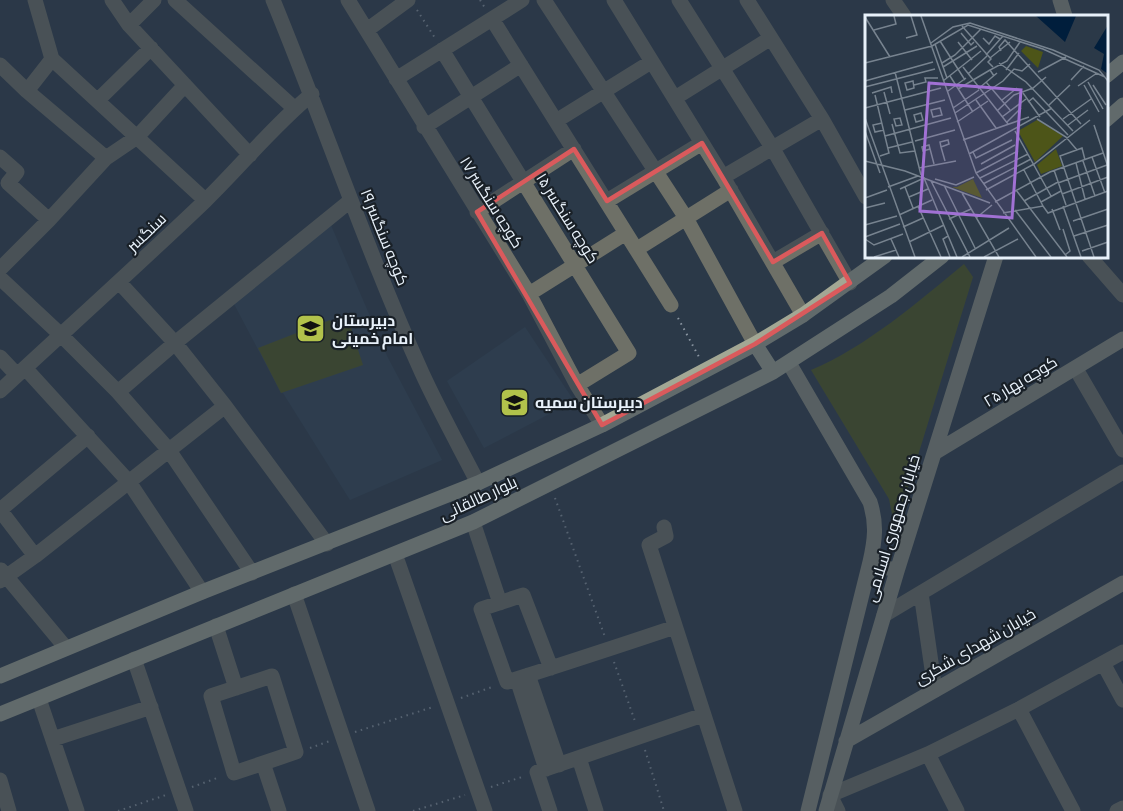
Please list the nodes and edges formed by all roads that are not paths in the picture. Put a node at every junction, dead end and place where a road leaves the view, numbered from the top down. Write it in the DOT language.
graph roads {
  1 [pos="35,0"];
  2 [pos="112,0"];
  3 [pos="154,0"];
  4 [pos="175,0"];
  5 [pos="273,0"];
  6 [pos="348,0"];
  7 [pos="522,0"];
  8 [pos="544,0"];
  9 [pos="614,0"];
  10 [pos="679,0"];
  11 [pos="747,0"];
  12 [pos="893,0"];
  13 [pos="1060,0"];
  14 [pos="412,5"];
  15 [pos="903,15"];
  16 [pos="1065,15"];
  17 [pos="492,19"];
  18 [pos="129,25"];
  19 [pos="367,30"];
  20 [pos="771,38"];
  21 [pos="151,48"];
  22 [pos="442,50"];
  23 [pos="52,59"];
  24 [pos="651,62"];
  25 [pos="1123,62"];
  26 [pos="521,65"];
  27 [pos="0,66"];
  28 [pos="721,68"];
  29 [pos="1108,75"];
  30 [pos="396,79"];
  31 [pos="184,85"];
  32 [pos="27,91"];
  33 [pos="603,93"];
  34 [pos="312,94"];
  35 [pos="471,97"];
  36 [pos="675,98"];
  37 [pos="98,100"];
  38 [pos="1123,105"];
  39 [pos="294,108"];
  40 [pos="822,119"];
  41 [pos="1108,119"];
  42 [pos="556,121"];
  43 [pos="424,127"];
  44 [pos="137,137"];
  45 [pos="702,142"];
  46 [pos="574,149"];
  47 [pos="773,150"];
  48 [pos="250,155"];
  49 [pos="0,157"];
  50 [pos="106,158"];
  51 [pos="655,172"];
  52 [pos="524,181"];
  53 [pos="727,184"];
  54 [pos="4,188"];
  55 [pos="865,194"];
  56 [pos="205,200"];
  57 [pos="350,201"];
  58 [pos="607,201"];
  59 [pos="477,212"];
  60 [pos="686,218"];
  61 [pos="49,220"];
  62 [pos="626,233"];
  63 [pos="822,233"];
  64 [pos="637,249"];
  65 [pos="882,258"];
  66 [pos="939,258"];
  67 [pos="995,258"];
  68 [pos="1091,258"];
  69 [pos="773,262"];
  70 [pos="576,264"];
  71 [pos="0,268"];
  72 [pos="0,278"];
  73 [pos="119,282"];
  74 [pos="850,282"];
  75 [pos="1122,292"];
  76 [pos="529,294"];
  77 [pos="671,305"];
  78 [pos="803,315"];
  79 [pos="62,336"];
  80 [pos="1123,339"];
  81 [pos="175,343"];
  82 [pos="755,344"];
  83 [pos="0,357"];
  84 [pos="789,363"];
  85 [pos="1076,369"];
  86 [pos="21,372"];
  87 [pos="773,372"];
  88 [pos="577,385"];
  89 [pos="0,391"];
  90 [pos="118,392"];
  91 [pos="225,406"];
  92 [pos="602,425"];
  93 [pos="88,436"];
  94 [pos="168,449"];
  95 [pos="1123,450"];
  96 [pos="934,453"];
  97 [pos="1123,472"];
  98 [pos="129,482"];
  99 [pos="478,483"];
  100 [pos="0,510"];
  101 [pos="473,522"];
  102 [pos="664,527"];
  103 [pos="327,544"];
  104 [pos="395,554"];
  105 [pos="35,556"];
  106 [pos="870,562"];
  107 [pos="897,571"];
  108 [pos="252,573"];
  109 [pos="2,576"];
  110 [pos="1123,583"];
  111 [pos="202,592"];
  112 [pos="921,593"];
  113 [pos="294,594"];
  114 [pos="500,603"];
  115 [pos="884,615"];
  116 [pos="216,626"];
  117 [pos="675,627"];
  118 [pos="66,648"];
  119 [pos="1123,652"];
  120 [pos="134,659"];
  121 [pos="1103,663"];
  122 [pos="551,668"];
  123 [pos="0,676"];
  124 [pos="517,679"];
  125 [pos="236,688"];
  126 [pos="935,690"];
  127 [pos="39,699"];
  128 [pos="1123,700"];
  129 [pos="151,707"];
  130 [pos="1019,709"];
  131 [pos="0,714"];
  132 [pos="703,715"];
  133 [pos="53,739"];
  134 [pos="846,741"];
  135 [pos="928,754"];
  136 [pos="579,758"];
  137 [pos="263,763"];
  138 [pos="547,768"];
  139 [pos="0,780"];
  140 [pos="830,795"];
  141 [pos="1123,808"];
  142 [pos="9,811"];
  143 [pos="77,811"];
  144 [pos="186,811"];
  145 [pos="279,811"];
  146 [pos="368,811"];
  147 [pos="485,811"];
  148 [pos="550,811"];
  149 [pos="596,811"];
  150 [pos="735,811"];
  151 [pos="808,811"];
  152 [pos="826,811"];
  153 [pos="838,811"];
  154 [pos="957,811"];
  155 [pos="1073,811"];
  156 [pos="1117,811"];
  1 -- 23 [label="street"];
  2 -- 18 [label="street"];
  3 -- 18 [label="street"];
  4 -- 39 [label="street"];
  5 -- 34 [label="street, کوچه سنگسر ۱۹"];
  6 -- 19 [label="street, کوچه سنگسر ۱۷"];
  7 -- 17 [label="street"];
  8 -- 33 [label="street"];
  9 -- 24 [label="street"];
  10 -- 28 [label="street"];
  11 -- 20 [label="street"];
  12 -- 15 [label="street"];
  13 -- 16 [label="street"];
  14 -- 19 [label="street"];
  17 -- 22 [label="street"];
  17 -- 26 [label="street"];
  18 -- 21 [label="street"];
  19 -- 30 [label="street, کوچه سنگسر ۱۷"];
  20 -- 28 [label="street"];
  20 -- 40 [label="street"];
  21 -- 31 [label="street"];
  21 -- 37 [label="street"];
  22 -- 30 [label="street"];
  22 -- 35 [label="street, کوچه سنگسر ۱۵"];
  23 -- 32 [label="street"];
  23 -- 37 [label="street"];
  24 -- 33 [label="street"];
  24 -- 36 [label="street"];
  25 -- 29 [label="main road"];
  26 -- 35 [label="street"];
  26 -- 42 [label="street"];
  27 -- 32 [label="street"];
  28 -- 36 [label="street"];
  28 -- 47 [label="street"];
  30 -- 43 [label="street, کوچه سنگسر ۱۷"];
  31 -- 44 [label="street"];
  31 -- 48 [label="street"];
  32 -- 50 [label="street"];
  33 -- 42 [label="street"];
  33 -- 51 [label="street"];
  34 -- 39 [label="street, سنگسر"];
  34 -- 57 [label="street, کوچه سنگسر ۱۹"];
  35 -- 43 [label="street"];
  35 -- 52 [label="street, کوچه سنگسر ۱۵"];
  36 -- 45 [label="street"];
  37 -- 44 [label="street"];
  38 -- 41 [label="main road"];
  39 -- 48 [label="street, سنگسر"];
  40 -- 47 [label="street"];
  40 -- 55 [label="street"];
  42 -- 46 [label="street"];
  43 -- 59 [label="street, کوچه سنگسر ۱۷"];
  44 -- 50 [label="street"];
  44 -- 56 [label="street"];
  45 -- 51 [label="street"];
  45 -- 53 [label="street"];
  46 -- 52 [label="street"];
  46 -- 58 [label="street"];
  47 -- 53 [label="street"];
  47 -- 63 [label="street"];
  48 -- 56 [label="street, سنگسر"];
  49 -- 54 [label="street"];
  50 -- 61 [label="street"];
  51 -- 58 [label="street"];
  51 -- 60 [label="street"];
  52 -- 59 [label="street"];
  52 -- 70 [label="street, کوچه سنگسر ۱۵"];
  53 -- 60 [label="street"];
  53 -- 69 [label="street"];
  54 -- 61 [label="street"];
  56 -- 73 [label="street, سنگسر"];
  57 -- 81 [label="street"];
  57 -- 99 [label="street, کوچه سنگسر ۱۹"];
  58 -- 62 [label="street"];
  59 -- 76 [label="street, کوچه سنگسر ۱۷"];
  60 -- 64 [label="street"];
  60 -- 82 [label="street"];
  61 -- 71 [label="street"];
  62 -- 64 [label="street"];
  62 -- 70 [label="street"];
  63 -- 69 [label="street"];
  63 -- 74 [label="street"];
  64 -- 77 [label="street"];
  65 -- 74 [label="main road, بلوار طالقانی"];
  66 -- 84 [label="main road, بلوار طالقانی"];
  67 -- 96 [label="street, خیابان جمهوری اسلامی"];
  68 -- 75 [label="street"];
  69 -- 78 [label="street"];
  70 -- 76 [label="street"];
  70 -- 88 [label="street, کوچه سنگسر ۱۵"];
  72 -- 79 [label="street"];
  73 -- 79 [label="street, سنگسر"];
  73 -- 81 [label="street"];
  74 -- 78 [label="main road, بلوار طالقانی"];
  76 -- 88 [label="street, کوچه سنگسر ۱۷"];
  78 -- 82 [label="main road, بلوار طالقانی"];
  79 -- 86 [label="street, سنگسر"];
  79 -- 90 [label="street"];
  80 -- 85 [label="street, کوچه بهار ۲۵"];
  81 -- 90 [label="street"];
  81 -- 91 [label="street"];
  82 -- 87 [label="main road"];
  82 -- 92 [label="main road, بلوار طالقانی"];
  83 -- 86 [label="street"];
  84 -- 87 [label="main road, بلوار طالقانی"];
  84 -- 106 [label="street, خیابان جمهوری اسلامی"];
  85 -- 95 [label="street"];
  85 -- 96 [label="street, کوچه بهار ۲۵"];
  86 -- 89 [label="street, سنگسر"];
  86 -- 93 [label="street"];
  87 -- 101 [label="main road, بلوار طالقانی"];
  88 -- 92 [label="street, کوچه سنگسر ۱۷"];
  90 -- 94 [label="street"];
  91 -- 94 [label="street"];
  91 -- 103 [label="street"];
  92 -- 99 [label="main road, بلوار طالقانی"];
  93 -- 98 [label="street"];
  93 -- 100 [label="street"];
  94 -- 98 [label="street"];
  94 -- 108 [label="street"];
  96 -- 107 [label="street, خیابان جمهوری اسلامی"];
  97 -- 112 [label="street"];
  98 -- 105 [label="street"];
  98 -- 111 [label="street"];
  99 -- 103 [label="main road, بلوار طالقانی"];
  100 -- 105 [label="street"];
  101 -- 104 [label="main road, بلوار طالقانی"];
  101 -- 114 [label="street"];
  102 -- 117 [label="street"];
  103 -- 108 [label="main road, بلوار طالقانی"];
  104 -- 113 [label="main road, بلوار طالقانی"];
  104 -- 147 [label="street"];
  105 -- 109 [label="street"];
  106 -- 107 [label="street"];
  106 -- 151 [label="street, خیابان جمهوری اسلامی"];
  107 -- 115 [label="street, خیابان جمهوری اسلامی"];
  108 -- 111 [label="main road, بلوار طالقانی"];
  109 -- 118 [label="street"];
  110 -- 126 [label="street, خیابان شهدای شکری"];
  111 -- 118 [label="main road, بلوار طالقانی"];
  112 -- 115 [label="street"];
  112 -- 126 [label="street"];
  113 -- 116 [label="main road, بلوار طالقانی"];
  113 -- 146 [label="street"];
  114 -- 122 [label="street"];
  114 -- 124 [label="street"];
  115 -- 134 [label="street, خیابان جمهوری اسلامی"];
  116 -- 120 [label="main road, بلوار طالقانی"];
  116 -- 125 [label="street"];
  117 -- 122 [label="street"];
  117 -- 132 [label="street"];
  118 -- 123 [label="main road, بلوار طالقانی"];
  119 -- 121 [label="street"];
  120 -- 127 [label="main road, بلوار طالقانی"];
  120 -- 129 [label="street"];
  121 -- 128 [label="street"];
  121 -- 130 [label="street"];
  122 -- 124 [label="street"];
  124 -- 138 [label="street"];
  125 -- 137 [label="street"];
  125 -- 137 [label="street"];
  126 -- 134 [label="street, خیابان شهدای شکری"];
  127 -- 131 [label="main road, بلوار طالقانی"];
  127 -- 133 [label="street"];
  129 -- 133 [label="street"];
  129 -- 144 [label="street"];
  130 -- 135 [label="street"];
  130 -- 155 [label="street"];
  132 -- 136 [label="street"];
  132 -- 150 [label="street"];
  133 -- 143 [label="street"];
  134 -- 140 [label="street, خیابان جمهوری اسلامی"];
  135 -- 140 [label="street"];
  135 -- 154 [label="street"];
  136 -- 138 [label="street"];
  136 -- 149 [label="street"];
  137 -- 145 [label="street"];
  138 -- 148 [label="street"];
  139 -- 142 [label="street"];
  140 -- 152 [label="street, خیابان جمهوری اسلامی"];
  140 -- 153 [label="street"];
  141 -- 156 [label="street"];
}
